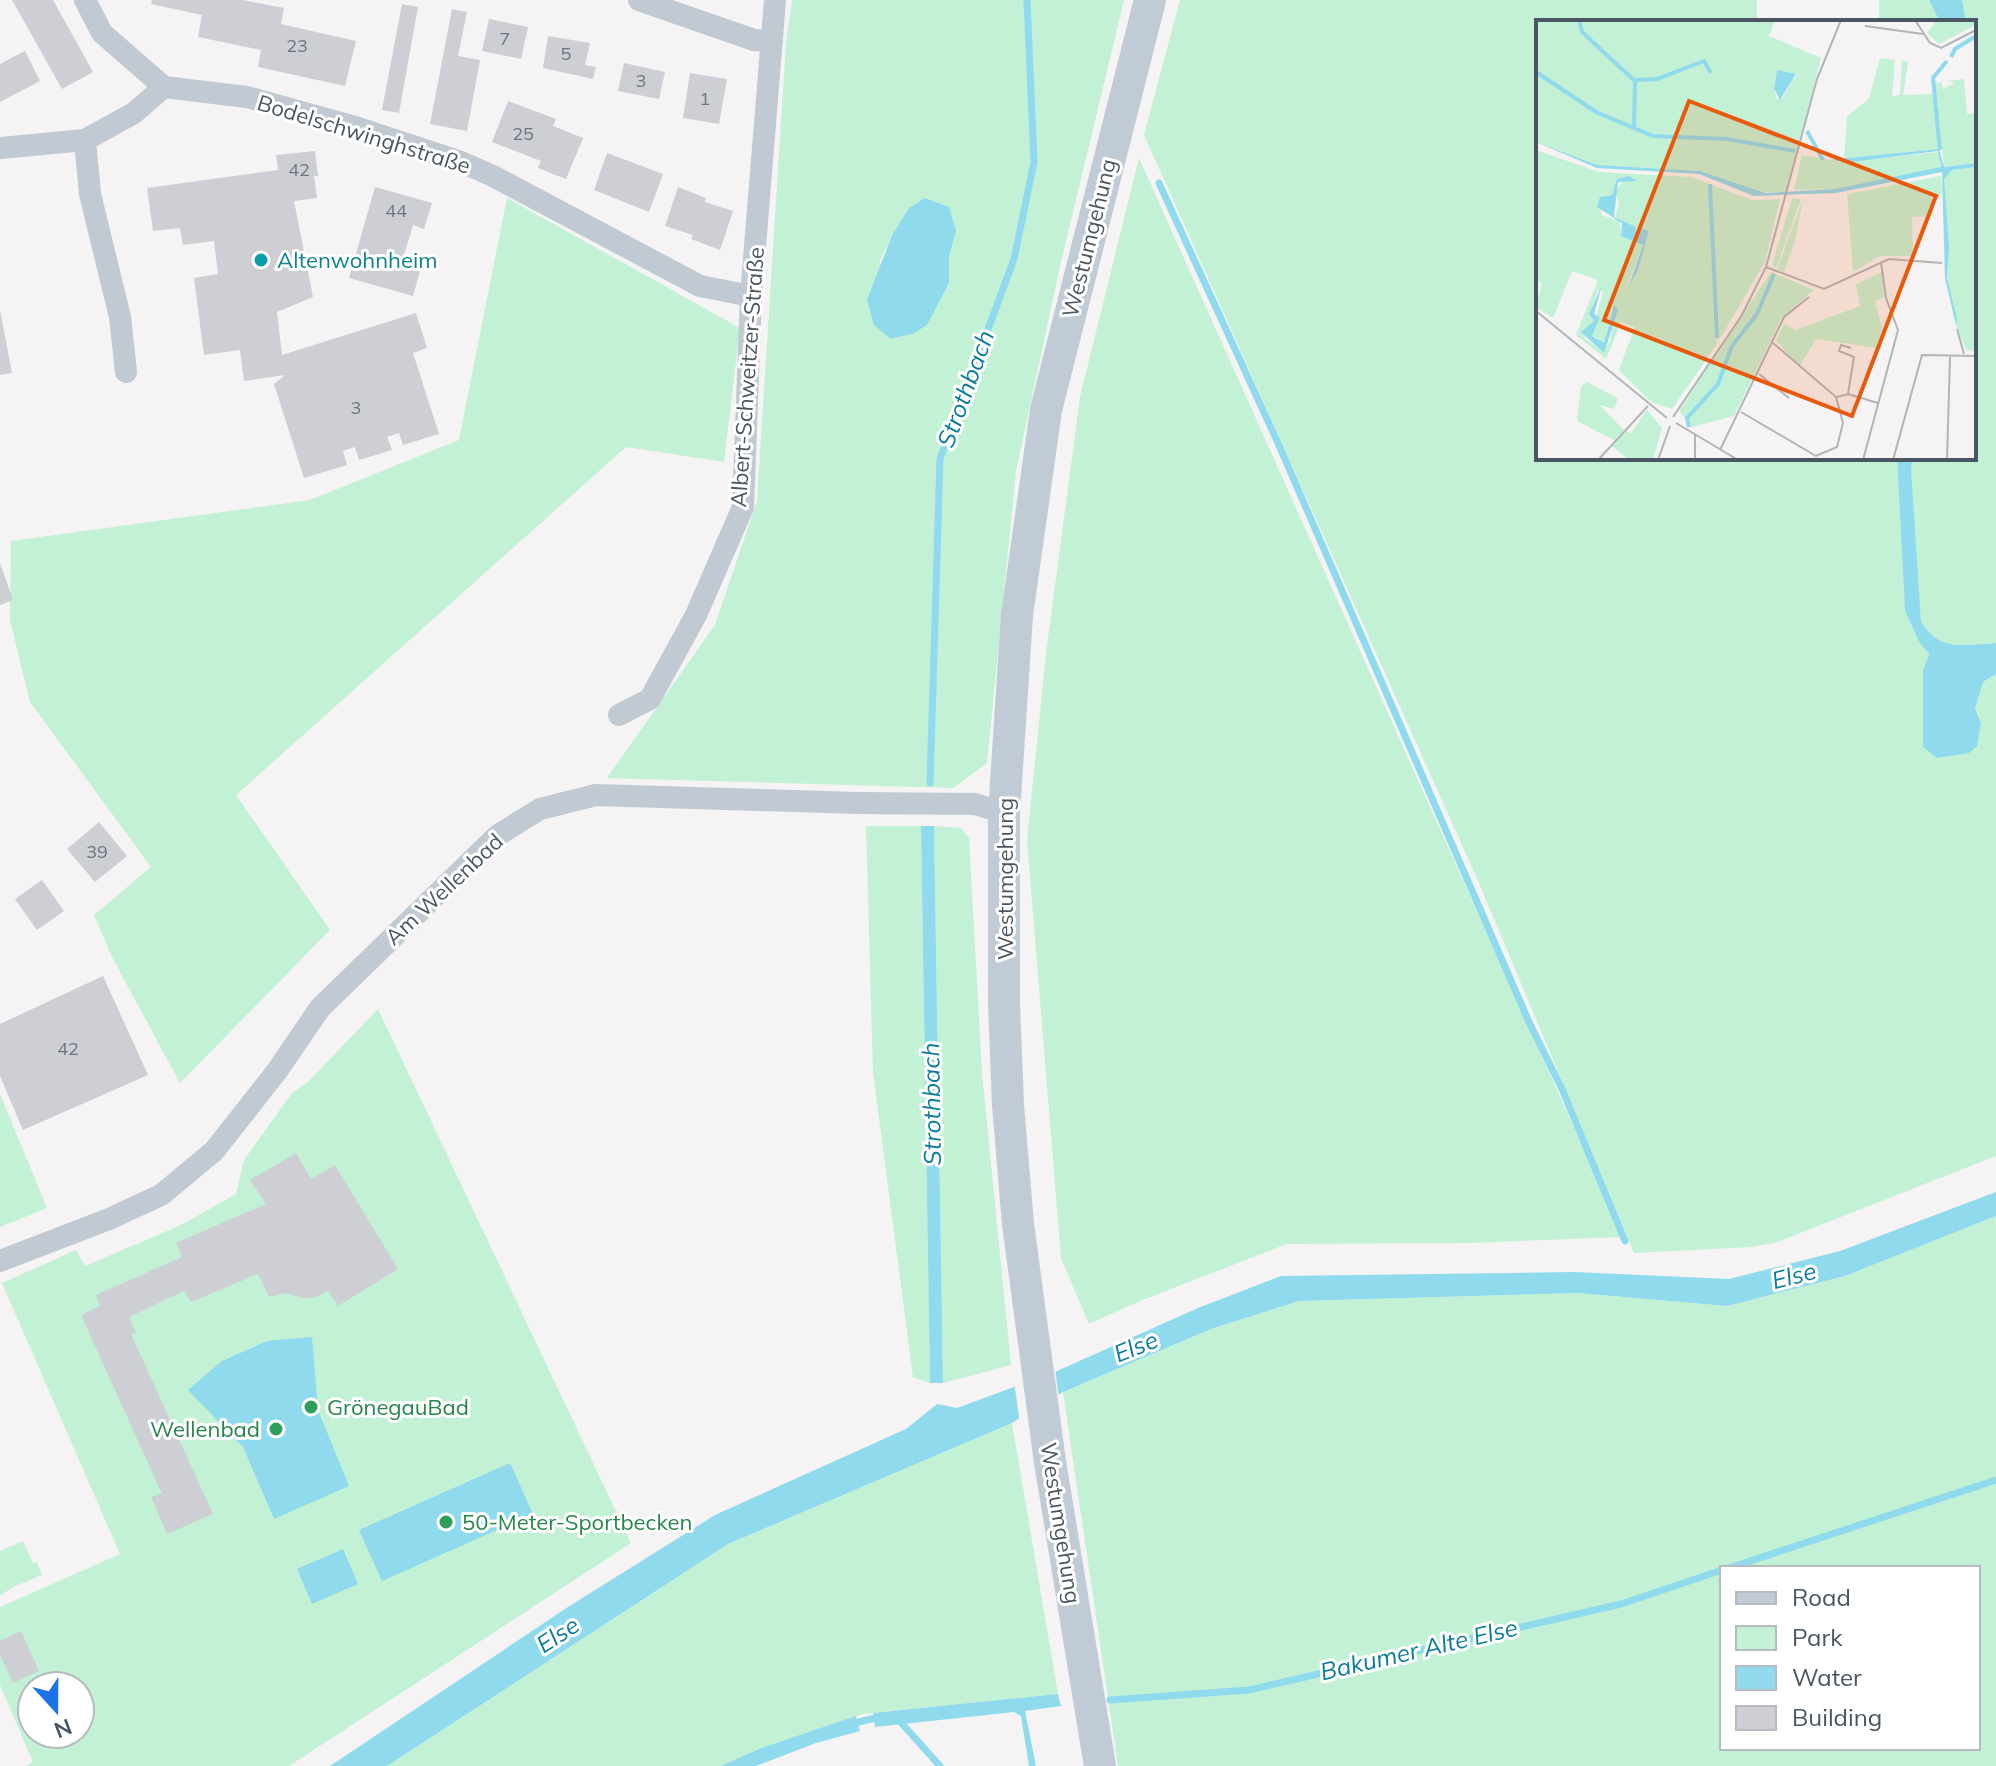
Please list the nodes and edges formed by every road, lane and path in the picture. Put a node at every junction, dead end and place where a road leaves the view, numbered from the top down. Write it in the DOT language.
graph roads {
  1 [pos="85,0"];
  2 [pos="639,0"];
  3 [pos="775,0"];
  4 [pos="1150,0"];
  5 [pos="772,41"];
  6 [pos="164,87"];
  7 [pos="85,140"];
  8 [pos="0,148"];
  9 [pos="751,296"];
  10 [pos="126,372"];
  11 [pos="619,715"];
  12 [pos="1004,813"];
  13 [pos="0,1261"];
  14 [pos="1100,1766"];
  1 -- 6 [label="street"];
  2 -- 5 [label="street"];
  3 -- 5 [label="street, Albert-Schweitzer-Straße"];
  4 -- 12 [label="main road, Westumgehung"];
  5 -- 9 [label="street, Albert-Schweitzer-Straße"];
  6 -- 7 [label="street"];
  6 -- 9 [label="street, Bodelschwinghstraße"];
  7 -- 8 [label="street"];
  7 -- 10 [label="street"];
  9 -- 11 [label="street, Albert-Schweitzer-Straße"];
  12 -- 13 [label="street, Am Wellenbad"];
  12 -- 14 [label="main road, Westumgehung"];
}
